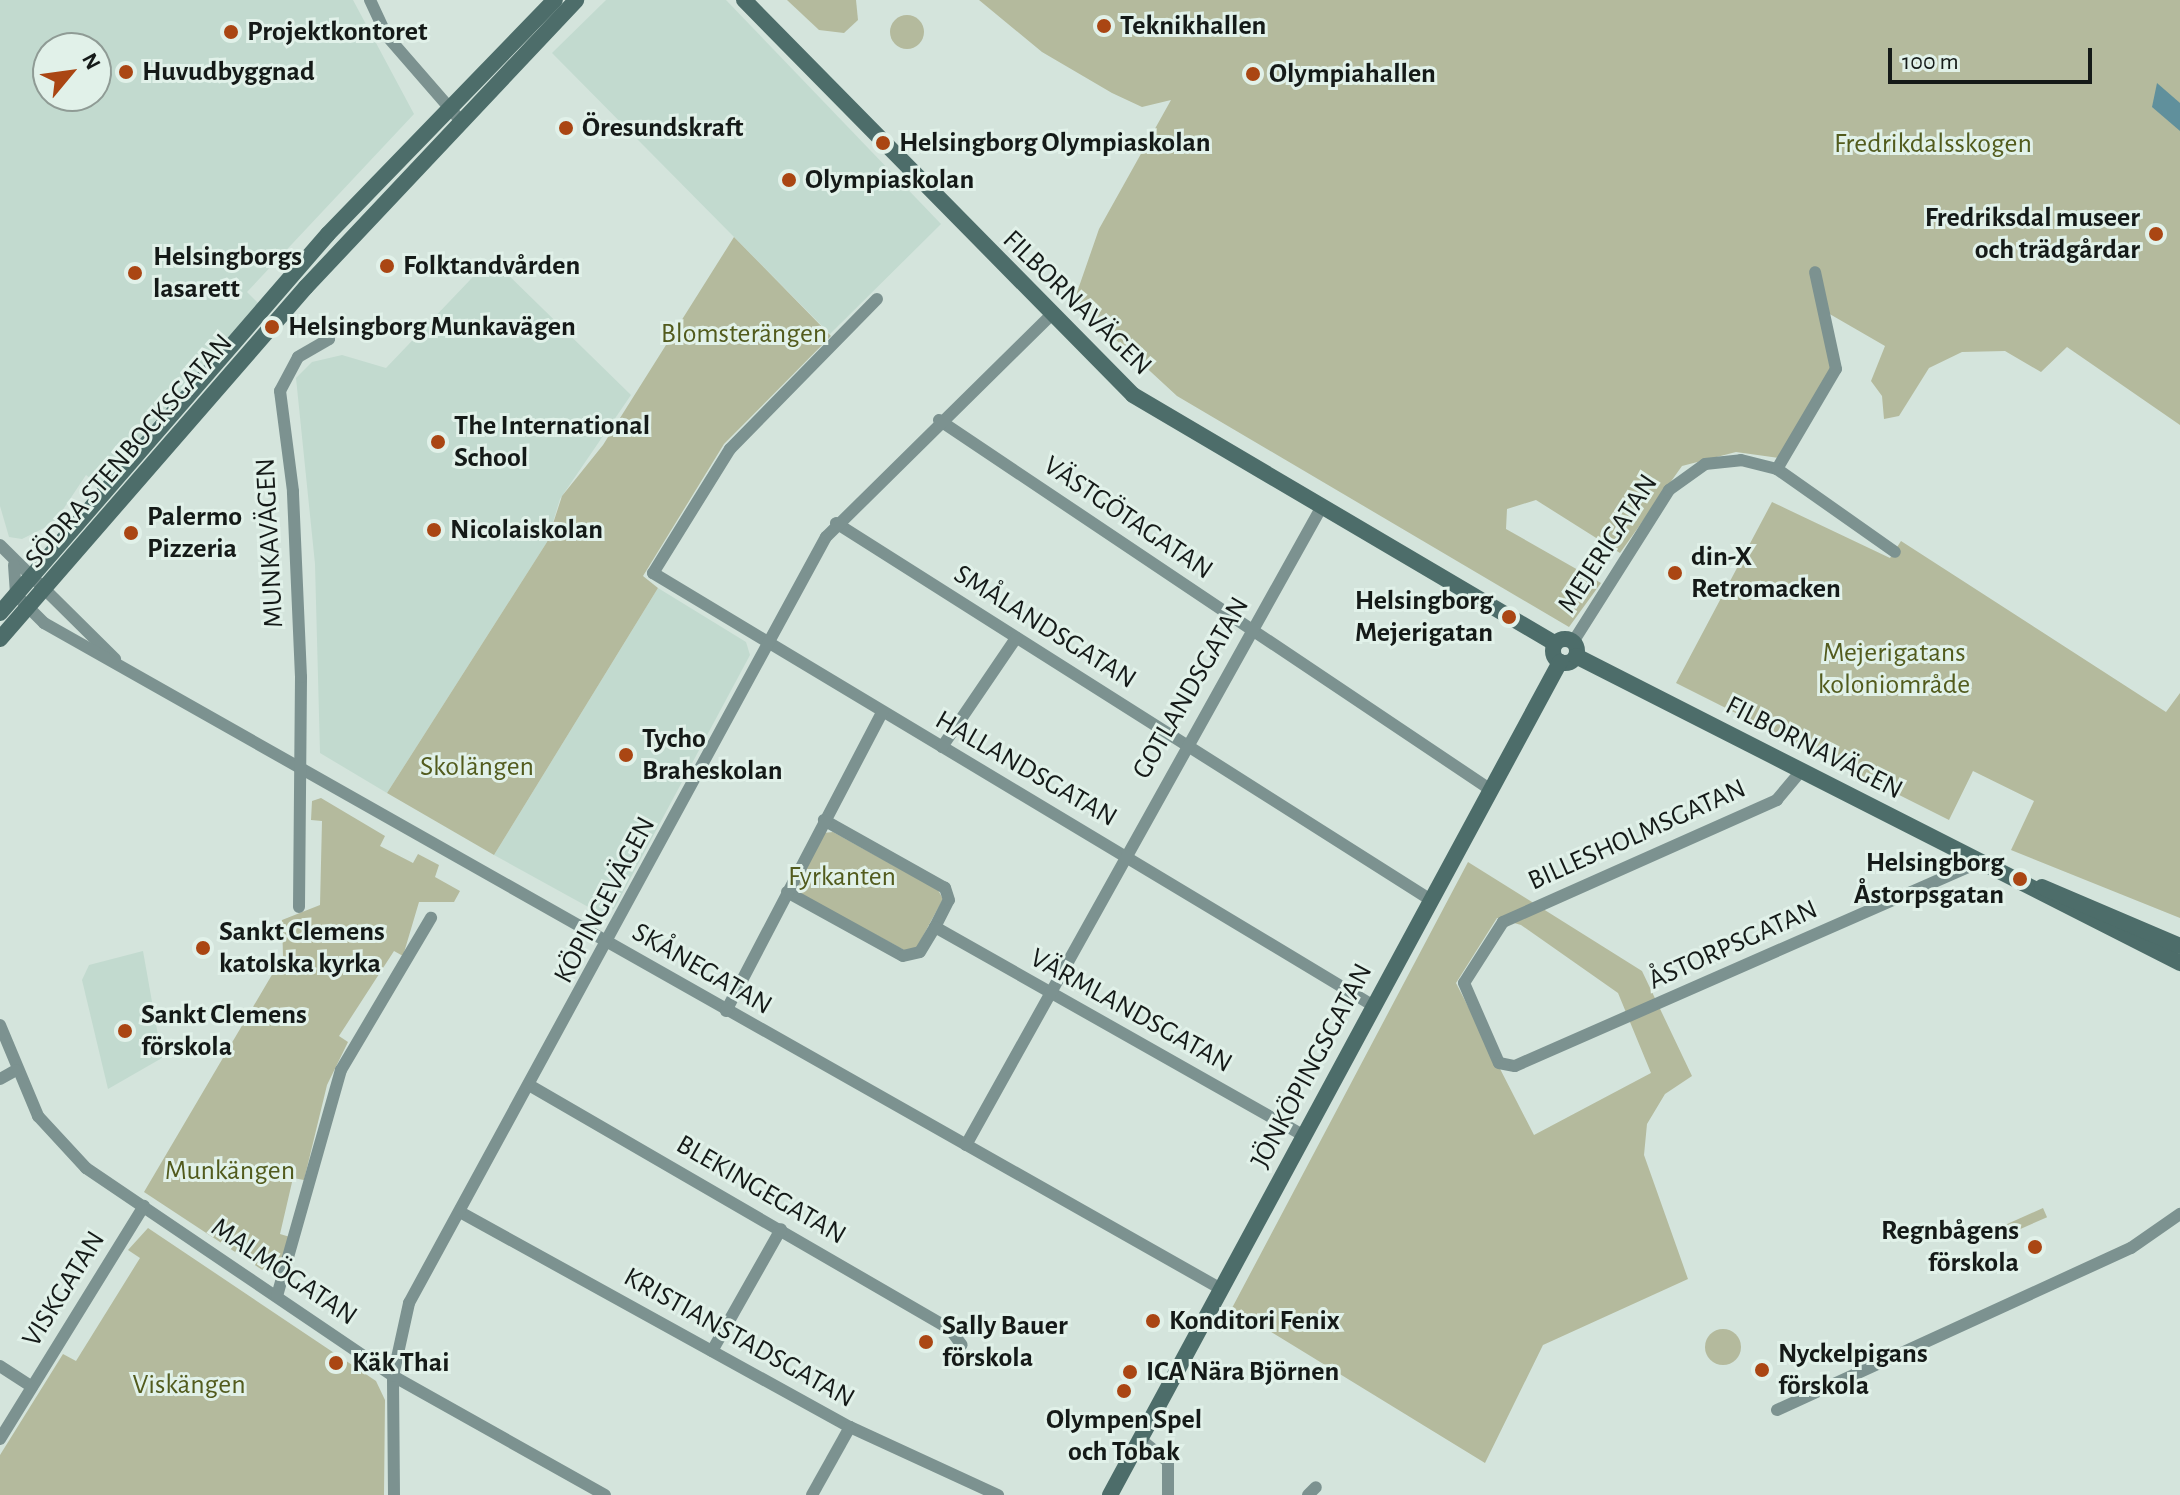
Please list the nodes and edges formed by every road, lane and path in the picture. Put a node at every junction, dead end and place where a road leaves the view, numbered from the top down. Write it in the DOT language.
graph roads {
  1 [pos="370,0"];
  2 [pos="555,0"];
  3 [pos="576,0"];
  4 [pos="744,0"];
  5 [pos="447,108"];
  6 [pos="461,121"];
  7 [pos="1815,272"];
  8 [pos="877,299"];
  9 [pos="1049,317"];
  10 [pos="329,339"];
  11 [pos="939,420"];
  12 [pos="1777,469"];
  13 [pos="1321,508"];
  14 [pos="836,523"];
  15 [pos="0,545"];
  16 [pos="1895,552"];
  17 [pos="14,565"];
  18 [pos="39,581"];
  19 [pos="21,602"];
  20 [pos="0,613"];
  21 [pos="1252,629"];
  22 [pos="1016,638"];
  23 [pos="0,639"];
  24 [pos="768,642"];
  25 [pos="1555,644"];
  26 [pos="1575,649"];
  27 [pos="1560,662"];
  28 [pos="120,664"];
  29 [pos="882,712"];
  30 [pos="1187,744"];
  31 [pos="942,747"];
  32 [pos="301,769"];
  33 [pos="1801,771"];
  34 [pos="1491,790"];
  35 [pos="824,820"];
  36 [pos="1125,855"];
  37 [pos="1974,858"];
  38 [pos="2029,883"];
  39 [pos="787,892"];
  40 [pos="1431,900"];
  41 [pos="299,907"];
  42 [pos="431,918"];
  43 [pos="935,927"];
  44 [pos="610,944"];
  45 [pos="2180,946"];
  46 [pos="2180,963"];
  47 [pos="1048,992"];
  48 [pos="1374,1006"];
  49 [pos="726,1011"];
  50 [pos="0,1025"];
  51 [pos="1506,1069"];
  52 [pos="16,1070"];
  53 [pos="0,1079"];
  54 [pos="529,1085"];
  55 [pos="1304,1136"];
  56 [pos="966,1145"];
  57 [pos="144,1206"];
  58 [pos="460,1212"];
  59 [pos="2180,1214"];
  60 [pos="781,1229"];
  61 [pos="1221,1289"];
  62 [pos="277,1296"];
  63 [pos="962,1345"];
  64 [pos="712,1351"];
  65 [pos="0,1366"];
  66 [pos="393,1376"];
  67 [pos="32,1387"];
  68 [pos="1777,1410"];
  69 [pos="850,1427"];
  70 [pos="0,1439"];
  71 [pos="1140,1439"];
  72 [pos="965,1491"];
  73 [pos="394,1495"];
  74 [pos="605,1495"];
  75 [pos="812,1495"];
  76 [pos="998,1495"];
  77 [pos="1110,1495"];
  78 [pos="1168,1495"];
  1 -- 5 [label="street"];
  2 -- 5 [label="street, SÖDRA STENBOCKSGATAN"];
  3 -- 6 [label="street, SÖDRA STENBOCKSGATAN"];
  4 -- 9 [label="street, FILBORNAVÄGEN"];
  5 -- 6 [label="street"];
  5 -- 18 [label="street, SÖDRA STENBOCKSGATAN"];
  6 -- 18 [label="street, SÖDRA STENBOCKSGATAN"];
  7 -- 12 [label="street"];
  8 -- 24 [label="street, HALLANDSGATAN"];
  9 -- 11 [label="street, KÖPINGEVÄGEN"];
  9 -- 13 [label="street, FILBORNAVÄGEN"];
  10 -- 32 [label="street, MUNKAVÄGEN"];
  11 -- 14 [label="street, KÖPINGEVÄGEN"];
  11 -- 21 [label="street, VÄSTGÖTAGATAN"];
  12 -- 16 [label="street, MEJERIGATAN"];
  12 -- 26 [label="street, MEJERIGATAN"];
  13 -- 21 [label="street, GOTLANDSGATAN"];
  13 -- 25 [label="street, FILBORNAVÄGEN"];
  14 -- 22 [label="street, SMÅLANDSGATAN"];
  14 -- 24 [label="street, KÖPINGEVÄGEN"];
  15 -- 17 [label="street"];
  17 -- 18 [label="street, SKÅNEGATAN"];
  17 -- 19 [label="street"];
  18 -- 19 [label="street, SÖDRA STENBOCKSGATAN"];
  18 -- 28 [label="street, SKÅNEGATAN"];
  19 -- 20 [label="street, SÖDRA STENBOCKSGATAN"];
  19 -- 23 [label="street, SÖDRA STENBOCKSGATAN"];
  19 -- 28 [label="street, SKÅNEGATAN"];
  21 -- 30 [label="street, GOTLANDSGATAN"];
  21 -- 34 [label="street, VÄSTGÖTAGATAN"];
  22 -- 30 [label="street, SMÅLANDSGATAN"];
  22 -- 31 [label="street"];
  24 -- 29 [label="street, HALLANDSGATAN"];
  24 -- 44 [label="street, KÖPINGEVÄGEN"];
  25 -- 26 [label="street"];
  25 -- 27 [label="street"];
  26 -- 27 [label="street"];
  26 -- 33 [label="street, FILBORNAVÄGEN"];
  27 -- 34 [label="street, JÖNKÖPINGSGATAN"];
  28 -- 32 [label="street, SKÅNEGATAN"];
  29 -- 31 [label="street, HALLANDSGATAN"];
  29 -- 35 [label="street"];
  30 -- 36 [label="street, GOTLANDSGATAN"];
  30 -- 40 [label="street, SMÅLANDSGATAN"];
  31 -- 36 [label="street, HALLANDSGATAN"];
  32 -- 41 [label="street, MUNKAVÄGEN"];
  32 -- 44 [label="street, SKÅNEGATAN"];
  33 -- 37 [label="street, FILBORNAVÄGEN"];
  33 -- 51 [label="street, BILLESHOLMSGATAN"];
  34 -- 40 [label="street, JÖNKÖPINGSGATAN"];
  35 -- 39 [label="street"];
  35 -- 43 [label="street"];
  36 -- 47 [label="street, GOTLANDSGATAN"];
  36 -- 48 [label="street, HALLANDSGATAN"];
  37 -- 38 [label="street, FILBORNAVÄGEN"];
  37 -- 51 [label="street, ÅSTORPSGATAN"];
  38 -- 45 [label="street, FILBORNAVÄGEN"];
  38 -- 46 [label="street, FILBORNAVÄGEN"];
  39 -- 43 [label="street"];
  39 -- 49 [label="street"];
  40 -- 48 [label="street, JÖNKÖPINGSGATAN"];
  42 -- 62 [label="street"];
  43 -- 47 [label="street, VÄRMLANDSGATAN"];
  44 -- 49 [label="street, SKÅNEGATAN"];
  44 -- 54 [label="street, KÖPINGEVÄGEN"];
  47 -- 55 [label="street, VÄRMLANDSGATAN"];
  47 -- 56 [label="street, GOTLANDSGATAN"];
  48 -- 55 [label="street, JÖNKÖPINGSGATAN"];
  49 -- 56 [label="street, SKÅNEGATAN"];
  50 -- 52 [label="street, MALMÖGATAN"];
  52 -- 53 [label="street"];
  52 -- 57 [label="street, MALMÖGATAN"];
  54 -- 58 [label="street, KÖPINGEVÄGEN"];
  54 -- 60 [label="street, BLEKINGEGATAN"];
  55 -- 61 [label="street, JÖNKÖPINGSGATAN"];
  56 -- 61 [label="street, SKÅNEGATAN"];
  57 -- 62 [label="street, MALMÖGATAN"];
  57 -- 67 [label="street, VISKGATAN"];
  58 -- 64 [label="street, KRISTIANSTADSGATAN"];
  58 -- 66 [label="street, KÖPINGEVÄGEN"];
  59 -- 68 [label="street"];
  60 -- 63 [label="street, BLEKINGEGATAN"];
  60 -- 64 [label="street"];
  61 -- 71 [label="street, JÖNKÖPINGSGATAN"];
  62 -- 66 [label="street, MALMÖGATAN"];
  64 -- 69 [label="street, KRISTIANSTADSGATAN"];
  65 -- 67 [label="street"];
  66 -- 73 [label="street, KÖPINGEVÄGEN"];
  66 -- 74 [label="street, MALMÖGATAN"];
  67 -- 70 [label="street, VISKGATAN"];
  69 -- 72 [label="street, KRISTIANSTADSGATAN"];
  69 -- 75 [label="street"];
  71 -- 77 [label="street, JÖNKÖPINGSGATAN"];
  71 -- 78 [label="street"];
  72 -- 76 [label="street, KRISTIANSTADSGATAN"];
}
